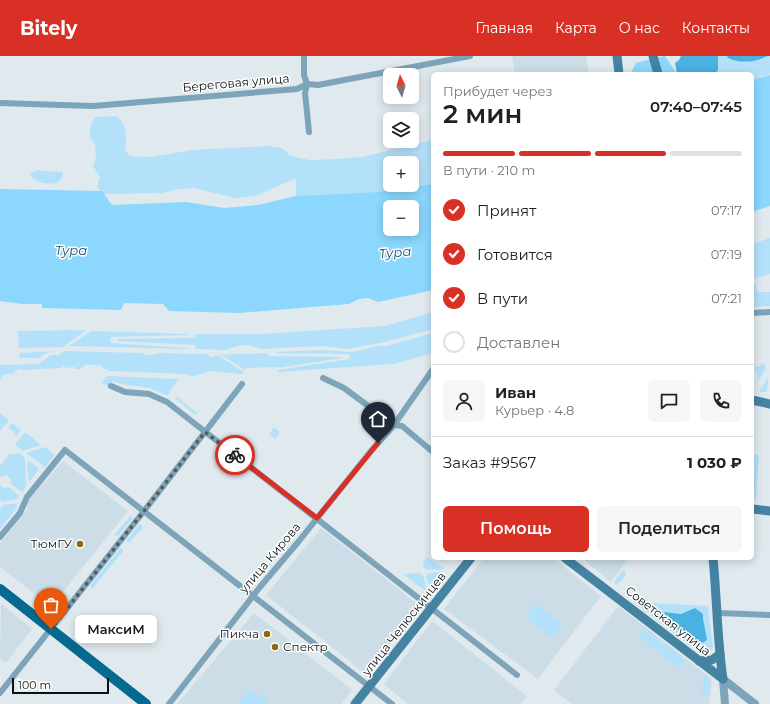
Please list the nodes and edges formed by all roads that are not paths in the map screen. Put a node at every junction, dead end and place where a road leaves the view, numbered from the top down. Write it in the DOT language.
graph roads {
  1 [pos="304,56"];
  2 [pos="470,56"];
  3 [pos="617,56"];
  4 [pos="653,56"];
  5 [pos="619,72"];
  6 [pos="657,72"];
  7 [pos="307,84"];
  8 [pos="0,102"];
  9 [pos="309,132"];
  10 [pos="770,312"];
  11 [pos="754,313"];
  12 [pos="431,372"];
  13 [pos="323,378"];
  14 [pos="242,384"];
  15 [pos="111,386"];
  16 [pos="754,400"];
  17 [pos="770,404"];
  18 [pos="394,425"];
  19 [pos="205,432"];
  20 [pos="431,450"];
  21 [pos="754,509"];
  22 [pos="144,511"];
  23 [pos="770,511"];
  24 [pos="317,518"];
  25 [pos="0,537"];
  26 [pos="469,560"];
  27 [pos="568,560"];
  28 [pos="713,560"];
  29 [pos="0,589"];
  30 [pos="253,595"];
  31 [pos="431,608"];
  32 [pos="718,613"];
  33 [pos="770,615"];
  34 [pos="51,629"];
  35 [pos="720,654"];
  36 [pos="699,661"];
  37 [pos="517,675"];
  38 [pos="723,679"];
  39 [pos="369,686"];
  40 [pos="0,693"];
  41 [pos="146,704"];
  42 [pos="169,704"];
  43 [pos="355,704"];
  44 [pos="392,704"];
  45 [pos="725,704"];
  46 [pos="756,704"];
  1 -- 7 [label="street"];
  2 -- 7 [label="street, Береговая улица"];
  3 -- 5 [label="main road"];
  4 -- 6 [label="main road"];
  7 -- 8 [label="street, Береговая улица"];
  7 -- 9 [label="street"];
  10 -- 11 [label="street"];
  12 -- 18 [label="street, улица Кирова"];
  13 -- 18 [label="street"];
  14 -- 19 [label="street"];
  15 -- 19 [label="street"];
  16 -- 17 [label="main road"];
  18 -- 20 [label="street"];
  18 -- 24 [label="street, улица Кирова"];
  19 -- 22 [label="street"];
  19 -- 24 [label="street"];
  21 -- 23 [label="main road"];
  22 -- 25 [label="street"];
  22 -- 30 [label="street"];
  22 -- 34 [label="street"];
  24 -- 30 [label="street, улица Кирова"];
  24 -- 31 [label="street"];
  26 -- 31 [label="main road, улица Челюскинцев"];
  27 -- 36 [label="main road, Советская улица"];
  28 -- 32 [label="main road"];
  29 -- 34 [label="main road"];
  30 -- 39 [label="street"];
  30 -- 42 [label="street, улица Кирова"];
  31 -- 37 [label="street"];
  31 -- 39 [label="main road, улица Челюскинцев"];
  32 -- 33 [label="street"];
  32 -- 35 [label="main road"];
  34 -- 40 [label="street"];
  34 -- 41 [label="main road"];
  35 -- 36 [label="main road"];
  35 -- 38 [label="main road"];
  36 -- 38 [label="main road, Советская улица"];
  38 -- 45 [label="street"];
  38 -- 46 [label="street, Советская улица"];
  39 -- 43 [label="main road, улица Челюскинцев"];
  39 -- 44 [label="street"];
}
